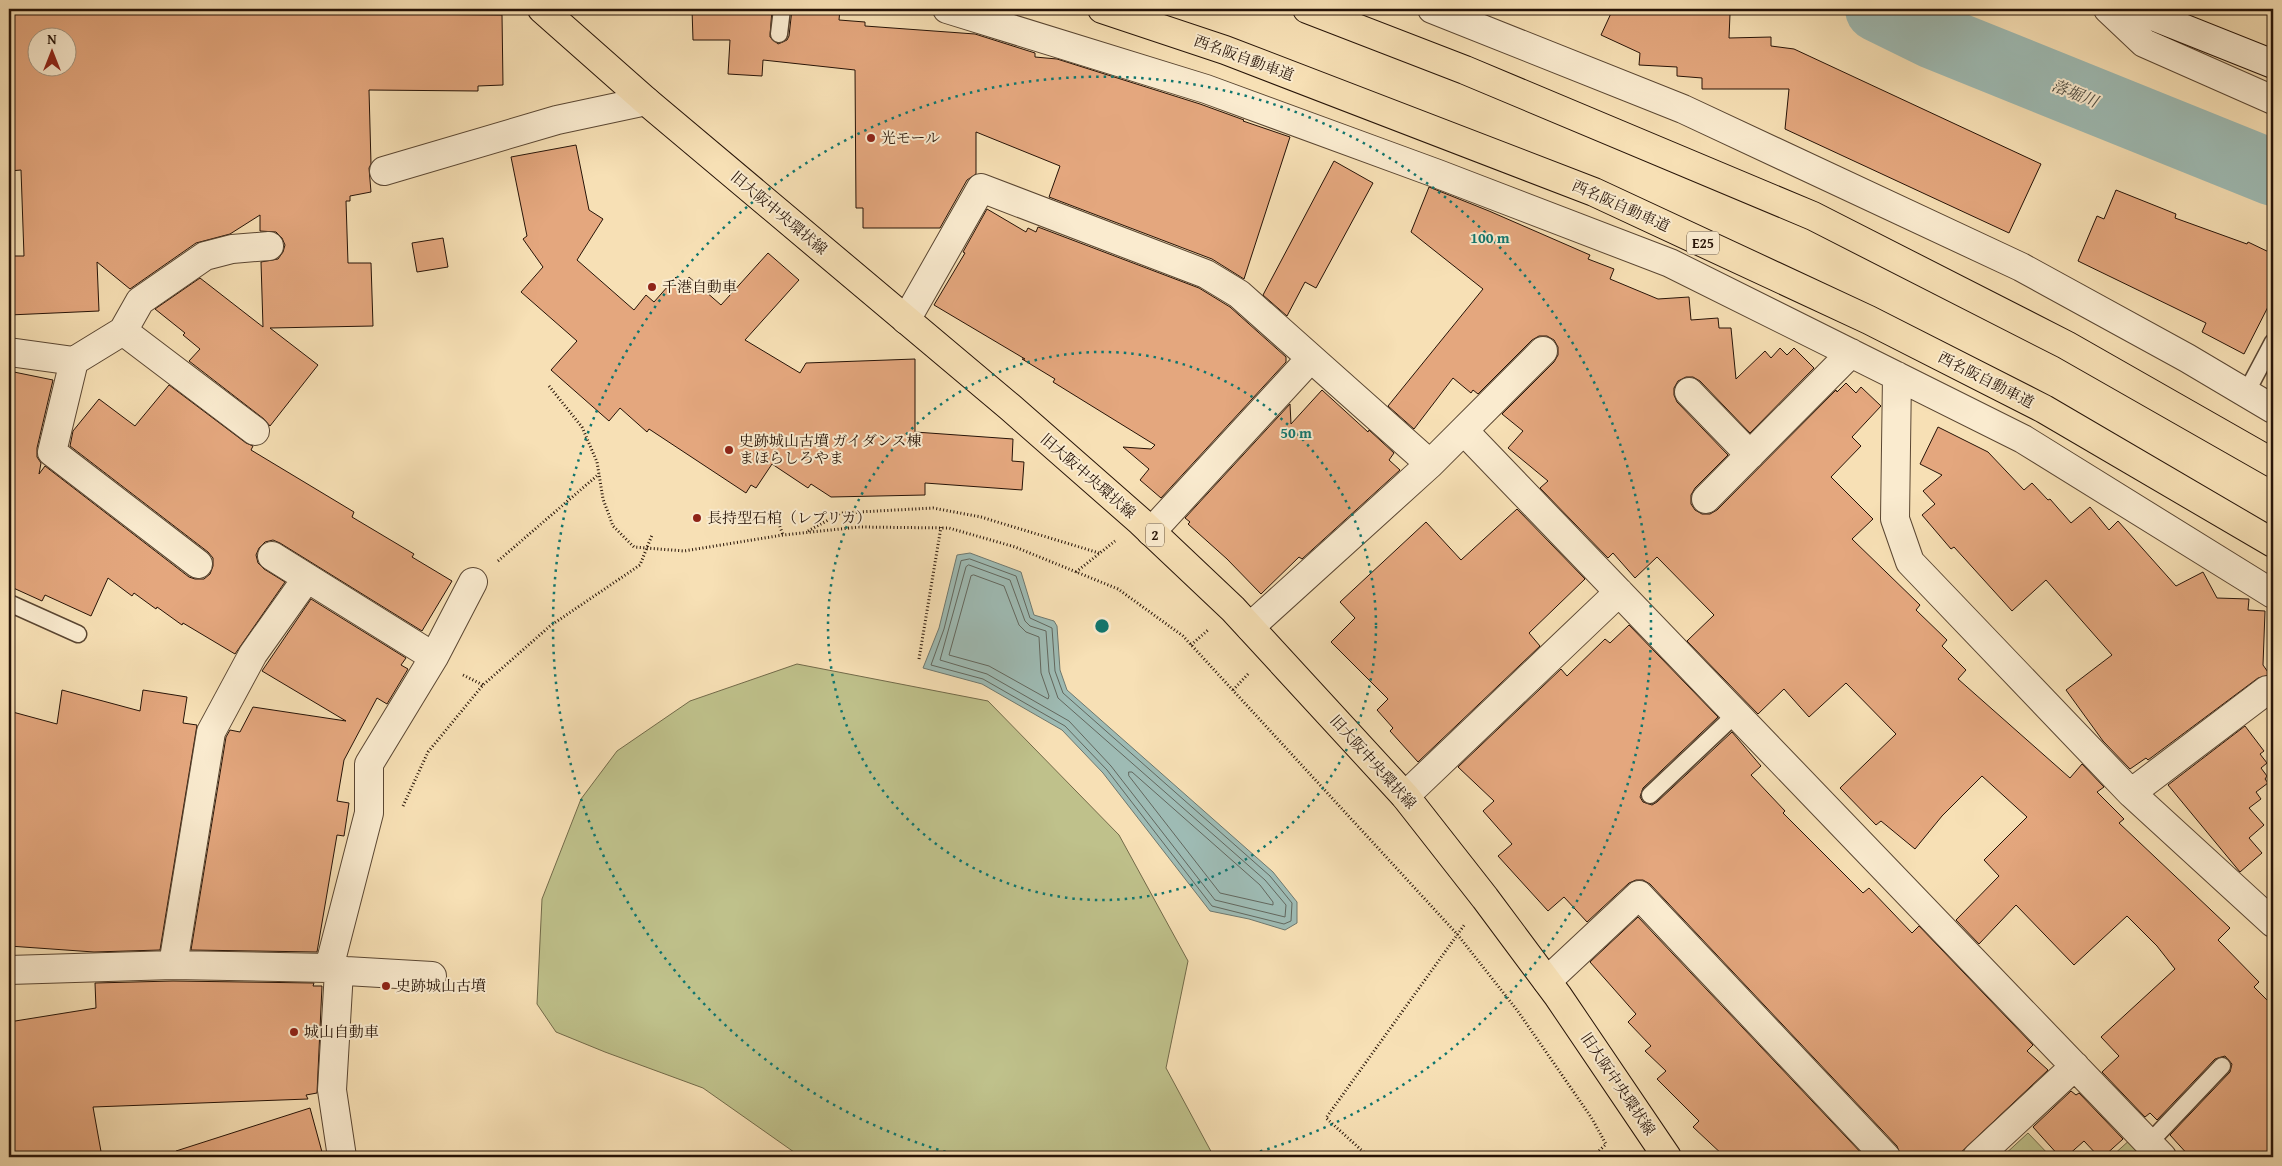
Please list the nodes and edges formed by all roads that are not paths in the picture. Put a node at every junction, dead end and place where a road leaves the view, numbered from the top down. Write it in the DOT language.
graph roads {
  1 [pos="542,9"];
  2 [pos="782,9"];
  3 [pos="947,9"];
  4 [pos="1102,9"];
  5 [pos="1307,9"];
  6 [pos="1432,9"];
  7 [pos="2108,9"];
  8 [pos="2135,9"];
  9 [pos="779,34"];
  10 [pos="2273,64"];
  11 [pos="2273,100"];
  12 [pos="646,101"];
  13 [pos="384,171"];
  14 [pos="269,246"];
  15 [pos="906,320"];
  16 [pos="124,331"];
  17 [pos="2273,342"];
  18 [pos="1543,351"];
  19 [pos="9,352"];
  20 [pos="1851,353"];
  21 [pos="1311,358"];
  22 [pos="74,360"];
  23 [pos="1897,376"];
  24 [pos="1689,392"];
  25 [pos="2246,393"];
  26 [pos="2273,408"];
  27 [pos="255,430"];
  28 [pos="1464,430"];
  29 [pos="1750,456"];
  30 [pos="1430,464"];
  31 [pos="2273,464"];
  32 [pos="1706,499"];
  33 [pos="1151,532"];
  34 [pos="2273,543"];
  35 [pos="272,556"];
  36 [pos="198,564"];
  37 [pos="307,578"];
  38 [pos="473,582"];
  39 [pos="1619,592"];
  40 [pos="2273,594"];
  41 [pos="9,603"];
  42 [pos="1250,627"];
  43 [pos="78,634"];
  44 [pos="434,658"];
  45 [pos="2268,690"];
  46 [pos="1736,714"];
  47 [pos="2130,793"];
  48 [pos="1650,795"];
  49 [pos="1405,796"];
  50 [pos="2273,923"];
  51 [pos="173,965"];
  52 [pos="9,970"];
  53 [pos="334,970"];
  54 [pos="432,976"];
  55 [pos="1547,981"];
  56 [pos="2075,1066"];
  57 [pos="2222,1066"];
  58 [pos="2156,1150"];
  59 [pos="342,1157"];
  60 [pos="1667,1157"];
  61 [pos="1886,1157"];
  62 [pos="1977,1157"];
  1 -- 12 [label="main road, 旧大阪中央環状線 / 2"];
  2 -- 9 [label="lane"];
  3 -- 20 [label="street"];
  4 -- 34 [label="main road, 西名阪自動車道 / E25"];
  5 -- 31 [label="main road"];
  6 -- 25 [label="street"];
  7 -- 11 [label="street"];
  8 -- 10 [label="street"];
  12 -- 13 [label="street"];
  12 -- 15 [label="main road, 旧大阪中央環状線 / 2"];
  14 -- 16 [label="street"];
  15 -- 21 [label="street"];
  15 -- 33 [label="main road, 旧大阪中央環状線 / 2"];
  16 -- 22 [label="street"];
  16 -- 27 [label="street"];
  17 -- 25 [label="lane"];
  18 -- 28 [label="street"];
  19 -- 22 [label="street"];
  20 -- 23 [label="street"];
  20 -- 29 [label="street"];
  21 -- 30 [label="street"];
  21 -- 33 [label="street"];
  22 -- 36 [label="street"];
  23 -- 40 [label="street"];
  23 -- 47 [label="street"];
  24 -- 29 [label="street"];
  25 -- 26 [label="street"];
  28 -- 30 [label="street"];
  28 -- 39 [label="street"];
  29 -- 32 [label="street"];
  30 -- 42 [label="street"];
  33 -- 42 [label="main road, 旧大阪中央環状線 / 2"];
  35 -- 37 [label="street"];
  37 -- 44 [label="street"];
  37 -- 51 [label="street"];
  38 -- 44 [label="street"];
  39 -- 46 [label="street"];
  39 -- 49 [label="street"];
  41 -- 43 [label="lane"];
  42 -- 49 [label="main road, 旧大阪中央環状線 / 2"];
  44 -- 53 [label="street"];
  45 -- 47 [label="street"];
  46 -- 48 [label="lane"];
  46 -- 56 [label="street"];
  47 -- 50 [label="street"];
  49 -- 55 [label="main road, 旧大阪中央環状線 / 2"];
  51 -- 52 [label="street"];
  51 -- 53 [label="street"];
  53 -- 54 [label="street"];
  53 -- 59 [label="street"];
  55 -- 60 [label="main road, 旧大阪中央環状線 / 2"];
  55 -- 61 [label="street"];
  56 -- 58 [label="street"];
  56 -- 62 [label="street"];
  57 -- 58 [label="lane"];
}
